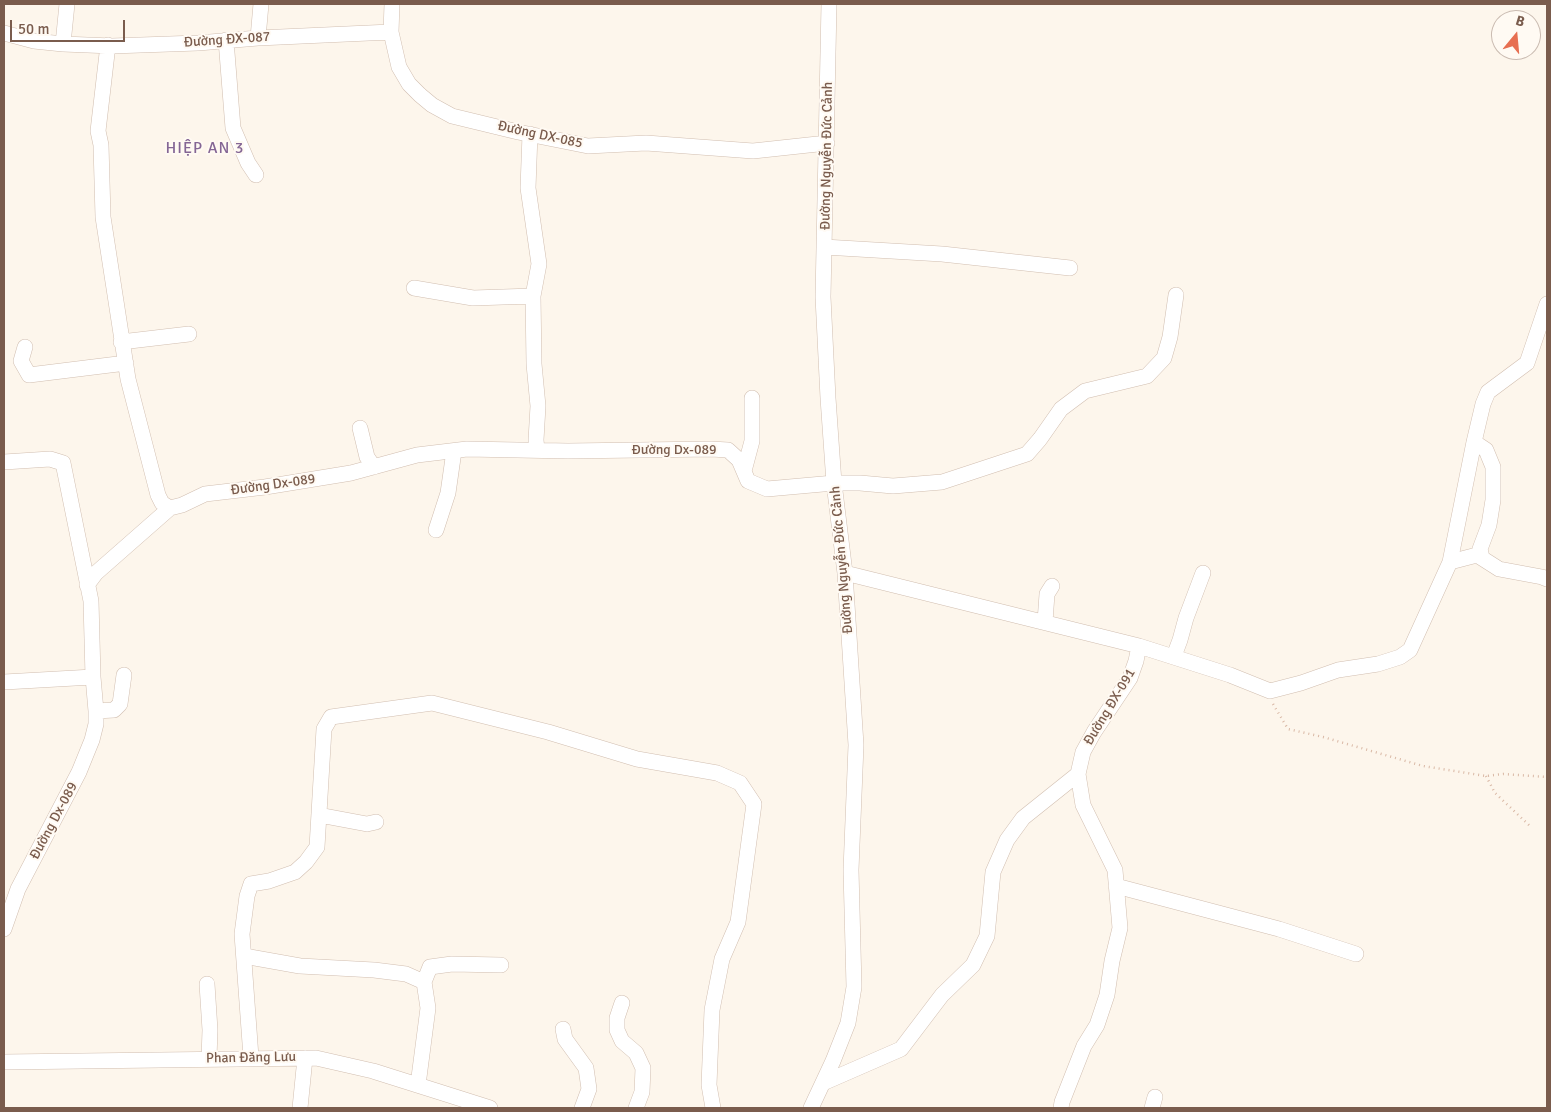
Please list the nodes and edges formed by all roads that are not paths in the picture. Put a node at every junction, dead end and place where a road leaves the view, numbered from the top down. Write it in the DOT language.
graph roads {
  1 [pos="67,4"];
  2 [pos="261,4"];
  3 [pos="392,4"];
  4 [pos="829,4"];
  5 [pos="391,32"];
  6 [pos="4,34"];
  7 [pos="258,38"];
  8 [pos="226,40"];
  9 [pos="63,44"];
  10 [pos="108,45"];
  11 [pos="530,134"];
  12 [pos="827,143"];
  13 [pos="256,175"];
  14 [pos="824,247"];
  15 [pos="1070,268"];
  16 [pos="414,288"];
  17 [pos="1176,295"];
  18 [pos="533,296"];
  19 [pos="1547,304"];
  20 [pos="188,334"];
  21 [pos="121,342"];
  22 [pos="24,348"];
  23 [pos="126,363"];
  24 [pos="752,398"];
  25 [pos="360,428"];
  26 [pos="1474,442"];
  27 [pos="537,450"];
  28 [pos="454,451"];
  29 [pos="4,462"];
  30 [pos="374,467"];
  31 [pos="744,471"];
  32 [pos="834,483"];
  33 [pos="170,508"];
  34 [pos="436,530"];
  35 [pos="1482,558"];
  36 [pos="1450,562"];
  37 [pos="844,573"];
  38 [pos="1203,573"];
  39 [pos="1547,579"];
  40 [pos="88,585"];
  41 [pos="1052,586"];
  42 [pos="1045,622"];
  43 [pos="1139,646"];
  44 [pos="1174,656"];
  45 [pos="124,675"];
  46 [pos="93,677"];
  47 [pos="4,682"];
  48 [pos="96,711"];
  49 [pos="1078,774"];
  50 [pos="319,815"];
  51 [pos="376,822"];
  52 [pos="1116,886"];
  53 [pos="4,929"];
  54 [pos="1356,954"];
  55 [pos="244,956"];
  56 [pos="501,965"];
  57 [pos="424,982"];
  58 [pos="207,984"];
  59 [pos="622,1003"];
  60 [pos="563,1029"];
  61 [pos="251,1057"];
  62 [pos="210,1058"];
  63 [pos="305,1058"];
  64 [pos="4,1062"];
  65 [pos="823,1083"];
  66 [pos="418,1085"];
  67 [pos="300,1108"];
  68 [pos="490,1108"];
  69 [pos="582,1108"];
  70 [pos="636,1108"];
  71 [pos="713,1108"];
  72 [pos="811,1108"];
  73 [pos="1062,1108"];
  1 -- 9 [label="street"];
  2 -- 7 [label="street"];
  3 -- 5 [label="street, Đường DX-085"];
  4 -- 12 [label="street, Đường Nguyễn Đức Cảnh"];
  5 -- 7 [label="street, Đường ĐX-087"];
  5 -- 11 [label="street, Đường DX-085"];
  6 -- 9 [label="street, Đường ĐX-087"];
  7 -- 8 [label="street, Đường ĐX-087"];
  8 -- 10 [label="street, Đường ĐX-087"];
  8 -- 13 [label="street"];
  9 -- 10 [label="street, Đường ĐX-087"];
  10 -- 21 [label="street"];
  11 -- 12 [label="street, Đường DX-085"];
  11 -- 18 [label="street"];
  12 -- 14 [label="street, Đường Nguyễn Đức Cảnh"];
  14 -- 15 [label="street"];
  14 -- 32 [label="street, Đường Nguyễn Đức Cảnh"];
  16 -- 18 [label="street"];
  17 -- 32 [label="street, Đường Dx-089"];
  18 -- 27 [label="street"];
  19 -- 26 [label="street"];
  20 -- 21 [label="street"];
  21 -- 23 [label="street"];
  22 -- 23 [label="street"];
  23 -- 33 [label="street"];
  24 -- 31 [label="street"];
  25 -- 30 [label="street"];
  26 -- 35 [label="street"];
  26 -- 36 [label="street"];
  27 -- 28 [label="street, Đường Dx-089"];
  27 -- 31 [label="street, Đường Dx-089"];
  28 -- 30 [label="street, Đường Dx-089"];
  28 -- 34 [label="street"];
  29 -- 40 [label="street"];
  30 -- 33 [label="street, Đường Dx-089"];
  31 -- 32 [label="street, Đường Dx-089"];
  32 -- 37 [label="street, Đường Nguyễn Đức Cảnh"];
  33 -- 40 [label="street, Đường Dx-089"];
  35 -- 36 [label="street"];
  35 -- 39 [label="street"];
  36 -- 44 [label="street"];
  37 -- 42 [label="street"];
  37 -- 65 [label="street, Đường Nguyễn Đức Cảnh"];
  38 -- 44 [label="street"];
  40 -- 46 [label="street, Đường Dx-089"];
  41 -- 42 [label="street"];
  42 -- 43 [label="street"];
  43 -- 44 [label="street"];
  43 -- 49 [label="street, Đường ĐX-091"];
  45 -- 48 [label="street"];
  46 -- 47 [label="street"];
  46 -- 48 [label="street, Đường Dx-089"];
  48 -- 53 [label="street, Đường Dx-089"];
  49 -- 52 [label="street, Đường ĐX-091"];
  49 -- 65 [label="street"];
  50 -- 51 [label="street"];
  50 -- 55 [label="street"];
  50 -- 71 [label="street"];
  52 -- 54 [label="street"];
  52 -- 73 [label="street, Đường ĐX-091"];
  55 -- 57 [label="street"];
  55 -- 61 [label="street"];
  56 -- 57 [label="street"];
  57 -- 66 [label="street"];
  58 -- 62 [label="street"];
  59 -- 70 [label="street"];
  60 -- 69 [label="street"];
  61 -- 62 [label="street, Phan Đăng Lưu"];
  61 -- 63 [label="street, Phan Đăng Lưu"];
  62 -- 64 [label="street, Phan Đăng Lưu"];
  63 -- 66 [label="street, Phan Đăng Lưu"];
  63 -- 67 [label="street"];
  65 -- 72 [label="street, Đường Nguyễn Đức Cảnh"];
  66 -- 68 [label="street, Phan Đăng Lưu"];
}
